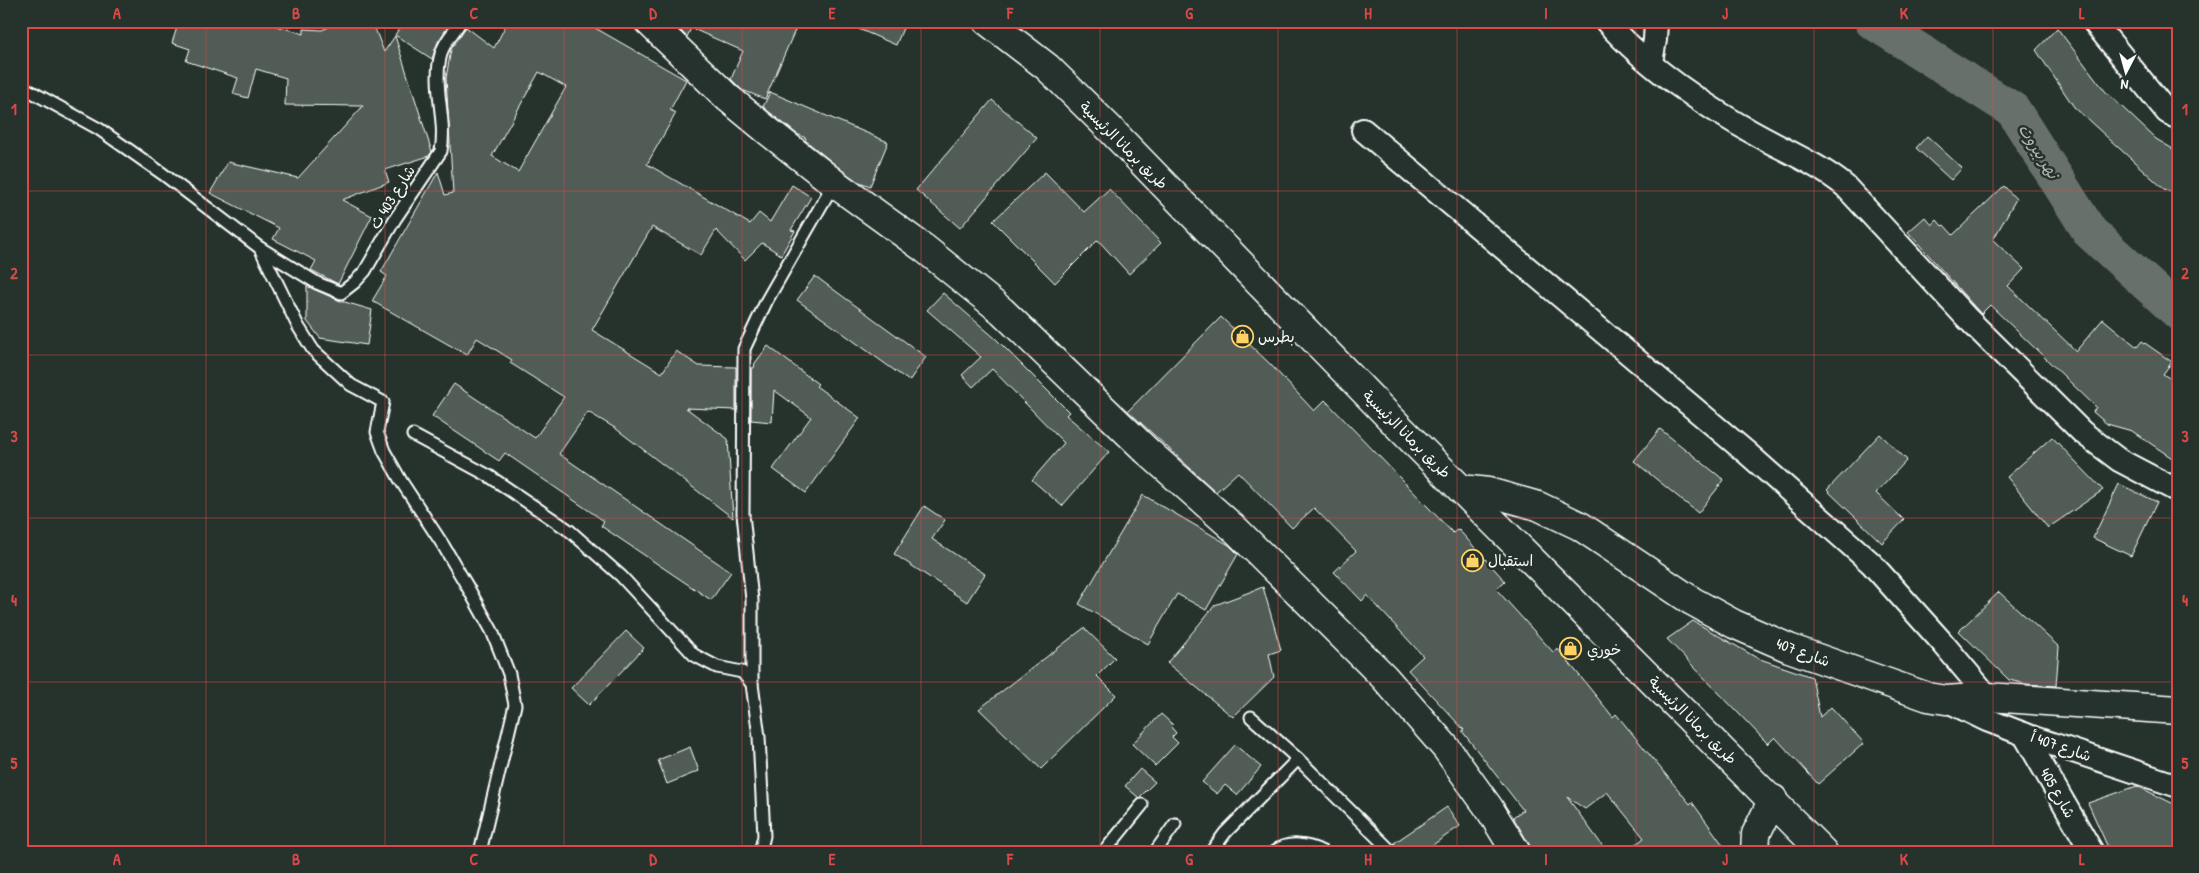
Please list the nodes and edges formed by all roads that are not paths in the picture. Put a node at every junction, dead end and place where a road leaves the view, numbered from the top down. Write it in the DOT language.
graph roads {
  1 [pos="461,21"];
  2 [pos="648,21"];
  3 [pos="987,21"];
  4 [pos="1606,21"];
  5 [pos="1656,21"];
  6 [pos="2094,22"];
  7 [pos="1651,62"];
  8 [pos="21,86"];
  9 [pos="2178,118"];
  10 [pos="1363,130"];
  11 [pos="834,183"];
  12 [pos="260,248"];
  13 [pos="412,435"];
  14 [pos="1461,489"];
  15 [pos="2178,491"];
  16 [pos="752,684"];
  17 [pos="1988,698"];
  18 [pos="1946,700"];
  19 [pos="2178,710"];
  20 [pos="1251,717"];
  21 [pos="2024,734"];
  22 [pos="1298,759"];
  23 [pos="2178,786"];
  24 [pos="1772,799"];
  25 [pos="1142,805"];
  26 [pos="1175,824"];
  27 [pos="480,852"];
  28 [pos="760,852"];
  29 [pos="1104,852"];
  30 [pos="1154,852"];
  31 [pos="1211,852"];
  32 [pos="1274,852"];
  33 [pos="1323,852"];
  34 [pos="1392,852"];
  35 [pos="1516,852"];
  36 [pos="1755,852"];
  37 [pos="1824,852"];
  38 [pos="2092,852"];
  1 -- 12 [label="lane, شارع 403 ث"];
  2 -- 11 [label="street"];
  3 -- 14 [label="street, طريق برمانا الرئيسية"];
  4 -- 7 [label="street"];
  5 -- 7 [label="street"];
  6 -- 9 [label="street"];
  7 -- 15 [label="street"];
  8 -- 12 [label="lane"];
  10 -- 17 [label="street"];
  11 -- 16 [label="lane"];
  11 -- 35 [label="street"];
  12 -- 27 [label="lane"];
  13 -- 16 [label="lane"];
  14 -- 18 [label="street, شارع 407"];
  14 -- 24 [label="street, طريق برمانا الرئيسية"];
  16 -- 28 [label="lane"];
  17 -- 18 [label="street, شارع 407"];
  17 -- 19 [label="street, شارع 407"];
  18 -- 21 [label="street, شارع 407 أ"];
  20 -- 22 [label="lane"];
  21 -- 23 [label="street, شارع 407 أ"];
  21 -- 38 [label="street, شارع 405"];
  22 -- 31 [label="lane"];
  22 -- 34 [label="lane"];
  24 -- 36 [label="street"];
  24 -- 37 [label="street, طريق برمانا الرئيسية"];
  25 -- 29 [label="lane"];
  26 -- 30 [label="lane"];
  32 -- 33 [label="lane"];
}
